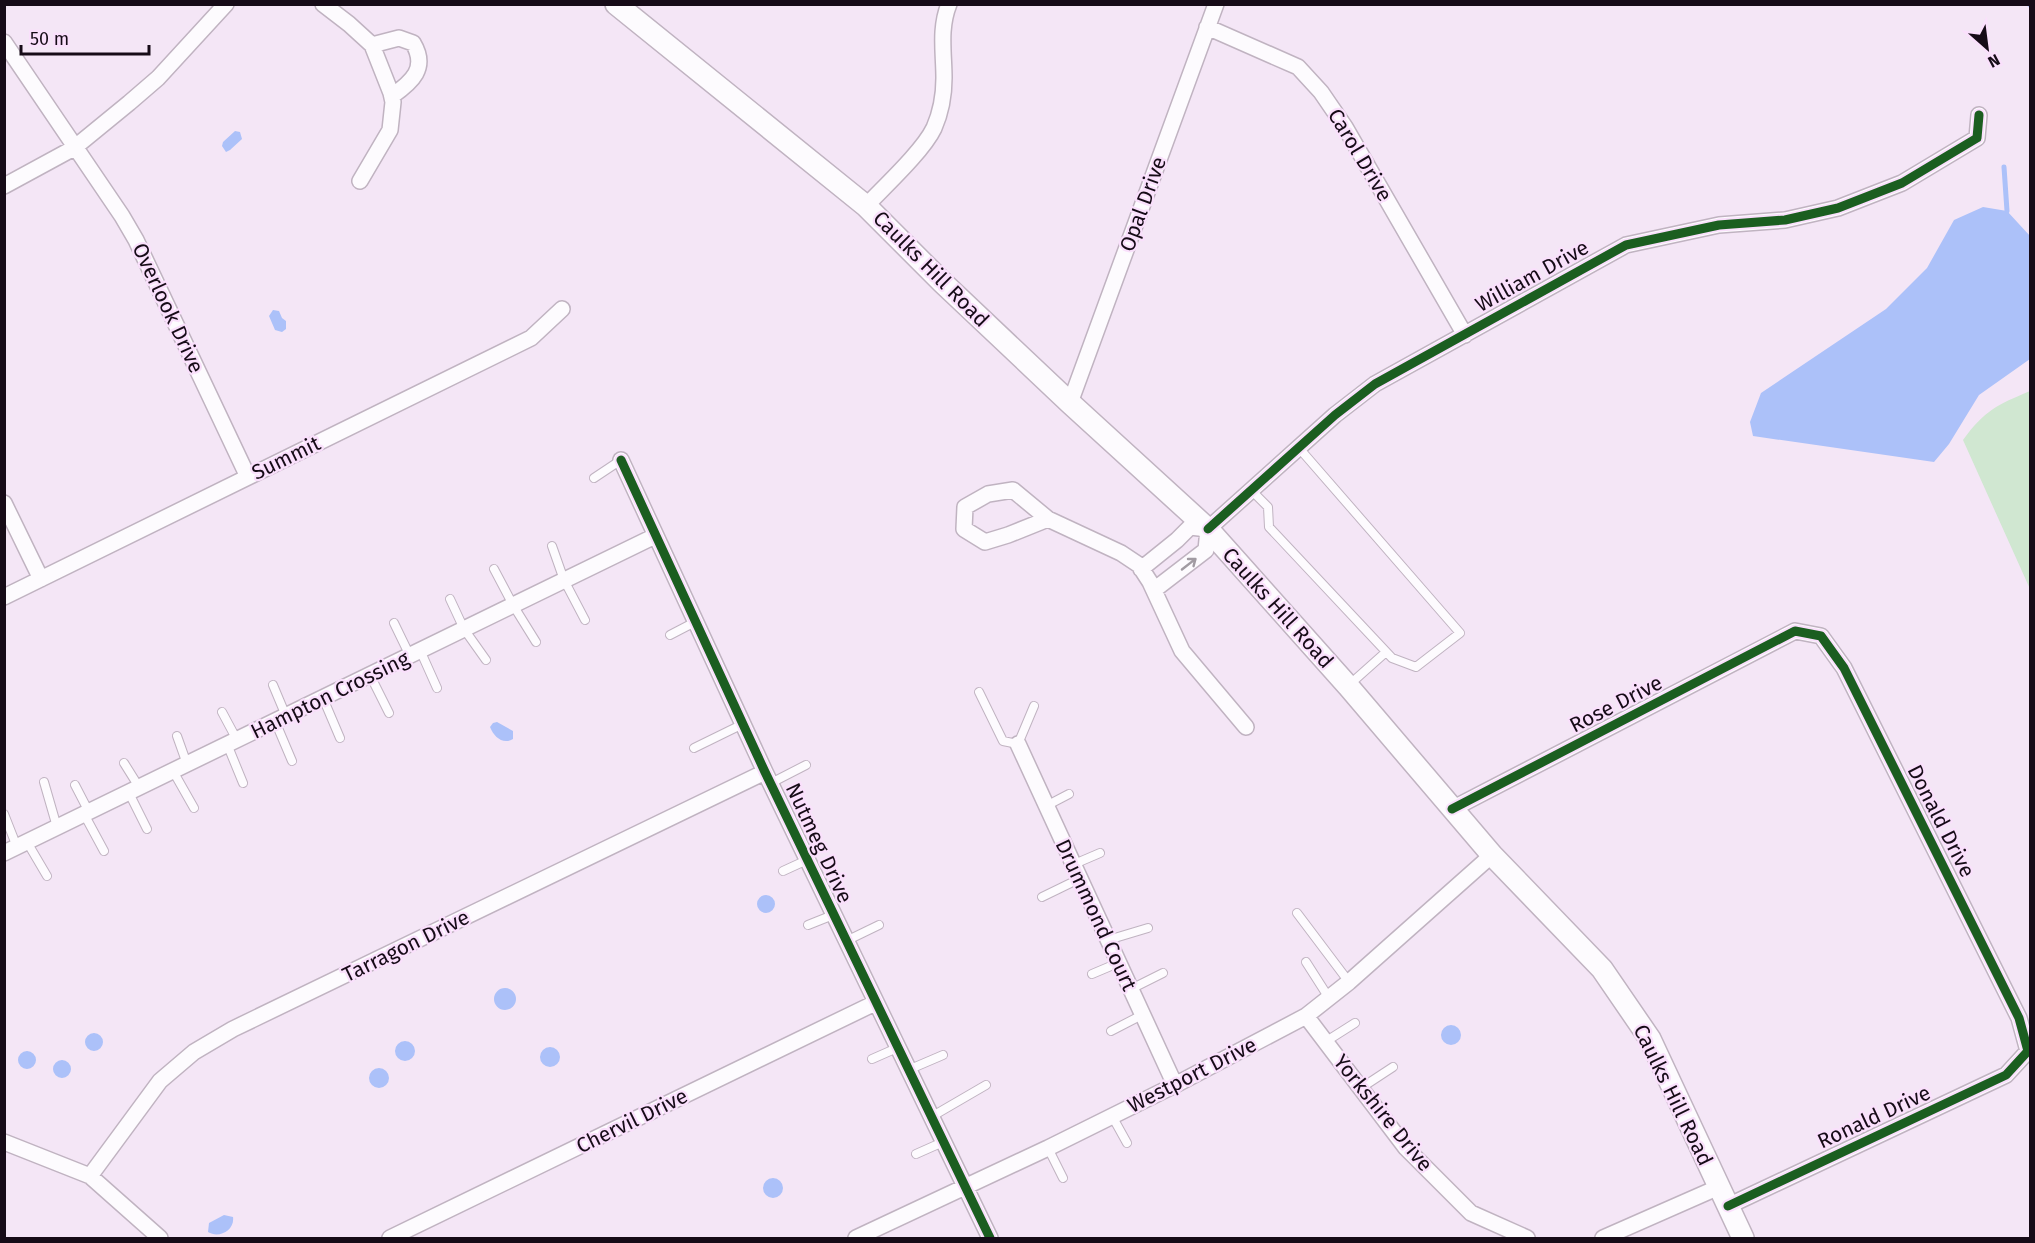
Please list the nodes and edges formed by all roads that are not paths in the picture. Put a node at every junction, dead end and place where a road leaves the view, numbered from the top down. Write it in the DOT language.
graph roads {
  1 [pos="226,4"];
  2 [pos="323,4"];
  3 [pos="616,4"];
  4 [pos="949,4"];
  5 [pos="1216,4"];
  6 [pos="1208,27"];
  7 [pos="4,42"];
  8 [pos="372,45"];
  9 [pos="392,96"];
  10 [pos="1979,115"];
  11 [pos="74,148"];
  12 [pos="360,181"];
  13 [pos="4,186"];
  14 [pos="867,206"];
  15 [pos="562,309"];
  16 [pos="1465,335"];
  17 [pos="1070,403"];
  18 [pos="1299,448"];
  19 [pos="621,460"];
  20 [pos="248,477"];
  21 [pos="594,478"];
  22 [pos="1251,490"];
  23 [pos="4,503"];
  24 [pos="1048,519"];
  25 [pos="1208,529"];
  26 [pos="655,536"];
  27 [pos="552,546"];
  28 [pos="494,569"];
  29 [pos="1141,569"];
  30 [pos="41,579"];
  31 [pos="564,580"];
  32 [pos="1154,590"];
  33 [pos="4,597"];
  34 [pos="450,599"];
  35 [pos="513,605"];
  36 [pos="585,620"];
  37 [pos="695,622"];
  38 [pos="394,623"];
  39 [pos="464,629"];
  40 [pos="1795,631"];
  41 [pos="670,635"];
  42 [pos="536,642"];
  43 [pos="1386,652"];
  44 [pos="415,653"];
  45 [pos="486,660"];
  46 [pos="370,675"];
  47 [pos="273,686"];
  48 [pos="1348,686"];
  49 [pos="437,688"];
  50 [pos="980,692"];
  51 [pos="323,698"];
  52 [pos="1034,706"];
  53 [pos="222,712"];
  54 [pos="389,713"];
  55 [pos="280,719"];
  56 [pos="743,724"];
  57 [pos="1246,727"];
  58 [pos="177,736"];
  59 [pos="340,738"];
  60 [pos="232,742"];
  61 [pos="1018,744"];
  62 [pos="694,748"];
  63 [pos="292,761"];
  64 [pos="124,763"];
  65 [pos="806,765"];
  66 [pos="180,768"];
  67 [pos="768,777"];
  68 [pos="44,782"];
  69 [pos="243,783"];
  70 [pos="75,784"];
  71 [pos="134,790"];
  72 [pos="1069,794"];
  73 [pos="1045,806"];
  74 [pos="194,808"];
  75 [pos="1452,809"];
  76 [pos="87,813"];
  77 [pos="4,814"];
  78 [pos="57,827"];
  79 [pos="147,828"];
  80 [pos="16,847"];
  81 [pos="104,851"];
  82 [pos="1100,853"];
  83 [pos="1492,855"];
  84 [pos="807,860"];
  85 [pos="783,871"];
  86 [pos="1076,872"];
  87 [pos="47,876"];
  88 [pos="1042,897"];
  89 [pos="1297,913"];
  90 [pos="833,915"];
  91 [pos="808,925"];
  92 [pos="879,925"];
  93 [pos="1148,928"];
  94 [pos="1108,940"];
  95 [pos="846,941"];
  96 [pos="1306,962"];
  97 [pos="1118,963"];
  98 [pos="1163,973"];
  99 [pos="1092,974"];
  100 [pos="1349,982"];
  101 [pos="1131,989"];
  102 [pos="1329,998"];
  103 [pos="875,1003"];
  104 [pos="1142,1015"];
  105 [pos="1306,1016"];
  106 [pos="1355,1023"];
  107 [pos="1111,1030"];
  108 [pos="1325,1042"];
  109 [pos="897,1048"];
  110 [pos="2028,1051"];
  111 [pos="943,1055"];
  112 [pos="872,1059"];
  113 [pos="1393,1067"];
  114 [pos="907,1070"];
  115 [pos="986,1085"];
  116 [pos="1175,1085"];
  117 [pos="1360,1088"];
  118 [pos="1112,1116"];
  119 [pos="931,1117"];
  120 [pos="4,1142"];
  121 [pos="943,1142"];
  122 [pos="1127,1143"];
  123 [pos="1048,1148"];
  124 [pos="916,1154"];
  125 [pos="90,1176"];
  126 [pos="1063,1178"];
  127 [pos="965,1187"];
  128 [pos="1719,1187"];
  129 [pos="1728,1206"];
  130 [pos="160,1239"];
  131 [pos="390,1239"];
  132 [pos="856,1239"];
  133 [pos="990,1239"];
  134 [pos="1527,1239"];
  135 [pos="1603,1239"];
  136 [pos="1743,1239"];
  1 -- 11 [label="street"];
  2 -- 8 [label="street"];
  3 -- 14 [label="main road, Caulks Hill Road"];
  4 -- 14 [label="street"];
  5 -- 6 [label="street, Opal Drive"];
  6 -- 16 [label="street, Carol Drive"];
  6 -- 17 [label="street, Opal Drive"];
  7 -- 11 [label="street, Overlook Drive"];
  8 -- 9 [label="street"];
  8 -- 9 [label="street"];
  9 -- 12 [label="street"];
  10 -- 16 [label="street, William Drive"];
  11 -- 13 [label="street"];
  11 -- 20 [label="street, Overlook Drive"];
  14 -- 17 [label="main road, Caulks Hill Road"];
  15 -- 20 [label="street, Summit"];
  16 -- 18 [label="street, William Drive"];
  17 -- 25 [label="main road, Caulks Hill Road"];
  18 -- 22 [label="street, William Drive"];
  18 -- 43 [label="lane"];
  19 -- 21 [label="lane"];
  19 -- 26 [label="street, Nutmeg Drive"];
  20 -- 30 [label="street, Summit"];
  22 -- 25 [label="street, William Drive"];
  22 -- 43 [label="lane"];
  23 -- 30 [label="street"];
  24 -- 24 [label="street"];
  24 -- 29 [label="street"];
  25 -- 29 [label="street"];
  32 -- 25 [label="street, one-way"];
  25 -- 48 [label="main road, Caulks Hill Road"];
  26 -- 31 [label="street, Hampton Crossing"];
  26 -- 37 [label="street, Nutmeg Drive"];
  27 -- 31 [label="lane"];
  28 -- 35 [label="lane"];
  29 -- 32 [label="street"];
  30 -- 33 [label="street, Summit"];
  31 -- 35 [label="street, Hampton Crossing"];
  31 -- 36 [label="lane"];
  32 -- 57 [label="street"];
  34 -- 39 [label="lane"];
  35 -- 39 [label="street, Hampton Crossing"];
  35 -- 42 [label="lane"];
  37 -- 41 [label="lane"];
  37 -- 56 [label="street, Nutmeg Drive"];
  38 -- 44 [label="lane"];
  39 -- 44 [label="street, Hampton Crossing"];
  39 -- 45 [label="lane"];
  40 -- 75 [label="street, Rose Drive"];
  40 -- 110 [label="street, Donald Drive"];
  43 -- 48 [label="lane"];
  44 -- 46 [label="street, Hampton Crossing"];
  44 -- 49 [label="lane"];
  46 -- 51 [label="street, Hampton Crossing"];
  46 -- 54 [label="lane"];
  47 -- 55 [label="lane"];
  48 -- 75 [label="main road, Caulks Hill Road"];
  50 -- 61 [label="lane"];
  51 -- 55 [label="street, Hampton Crossing"];
  51 -- 59 [label="lane"];
  52 -- 61 [label="lane"];
  53 -- 60 [label="lane"];
  55 -- 60 [label="street, Hampton Crossing"];
  55 -- 63 [label="lane"];
  56 -- 62 [label="lane"];
  56 -- 67 [label="street, Nutmeg Drive"];
  58 -- 66 [label="lane"];
  60 -- 66 [label="street, Hampton Crossing"];
  60 -- 69 [label="lane"];
  61 -- 73 [label="street, Drummond Court"];
  64 -- 71 [label="lane"];
  65 -- 67 [label="lane"];
  66 -- 71 [label="street, Hampton Crossing"];
  66 -- 74 [label="lane"];
  67 -- 84 [label="street, Nutmeg Drive"];
  67 -- 125 [label="street, Tarragon Drive"];
  68 -- 78 [label="lane"];
  70 -- 76 [label="lane"];
  71 -- 76 [label="street, Hampton Crossing"];
  71 -- 79 [label="lane"];
  72 -- 73 [label="lane"];
  73 -- 86 [label="street, Drummond Court"];
  75 -- 83 [label="main road, Caulks Hill Road"];
  76 -- 78 [label="street, Hampton Crossing"];
  76 -- 81 [label="lane"];
  77 -- 80 [label="lane"];
  78 -- 80 [label="street, Hampton Crossing"];
  80 -- 87 [label="lane"];
  82 -- 86 [label="lane"];
  83 -- 100 [label="street, Westport Drive"];
  83 -- 128 [label="main road, Caulks Hill Road"];
  84 -- 85 [label="lane"];
  84 -- 90 [label="street, Nutmeg Drive"];
  86 -- 88 [label="lane"];
  86 -- 94 [label="street, Drummond Court"];
  89 -- 100 [label="lane"];
  90 -- 91 [label="lane"];
  90 -- 95 [label="street, Nutmeg Drive"];
  92 -- 95 [label="lane"];
  93 -- 94 [label="lane"];
  94 -- 97 [label="street, Drummond Court"];
  95 -- 103 [label="street, Nutmeg Drive"];
  96 -- 102 [label="lane"];
  97 -- 99 [label="lane"];
  97 -- 101 [label="street, Drummond Court"];
  98 -- 101 [label="lane"];
  100 -- 102 [label="street, Westport Drive"];
  101 -- 104 [label="street, Drummond Court"];
  102 -- 105 [label="street, Westport Drive"];
  103 -- 109 [label="street, Nutmeg Drive"];
  103 -- 131 [label="street, Chervil Drive"];
  104 -- 107 [label="lane"];
  104 -- 116 [label="street, Drummond Court"];
  105 -- 108 [label="street, Yorkshire Drive"];
  105 -- 116 [label="street, Westport Drive"];
  106 -- 108 [label="lane"];
  108 -- 117 [label="street, Yorkshire Drive"];
  109 -- 112 [label="lane"];
  109 -- 114 [label="street, Nutmeg Drive"];
  110 -- 129 [label="street, Ronald Drive"];
  111 -- 114 [label="lane"];
  113 -- 117 [label="lane"];
  114 -- 119 [label="street, Nutmeg Drive"];
  115 -- 119 [label="lane"];
  116 -- 118 [label="street, Westport Drive"];
  117 -- 134 [label="street, Yorkshire Drive"];
  118 -- 122 [label="lane"];
  118 -- 123 [label="street, Westport Drive"];
  119 -- 121 [label="street, Nutmeg Drive"];
  120 -- 125 [label="street"];
  121 -- 124 [label="lane"];
  121 -- 127 [label="street, Nutmeg Drive"];
  123 -- 126 [label="lane"];
  123 -- 127 [label="street, Westport Drive"];
  125 -- 130 [label="street"];
  127 -- 132 [label="street, Westport Drive"];
  127 -- 133 [label="street, Nutmeg Drive"];
  128 -- 129 [label="main road, Caulks Hill Road"];
  128 -- 135 [label="street"];
  129 -- 136 [label="main road, Caulks Hill Road"];
}
